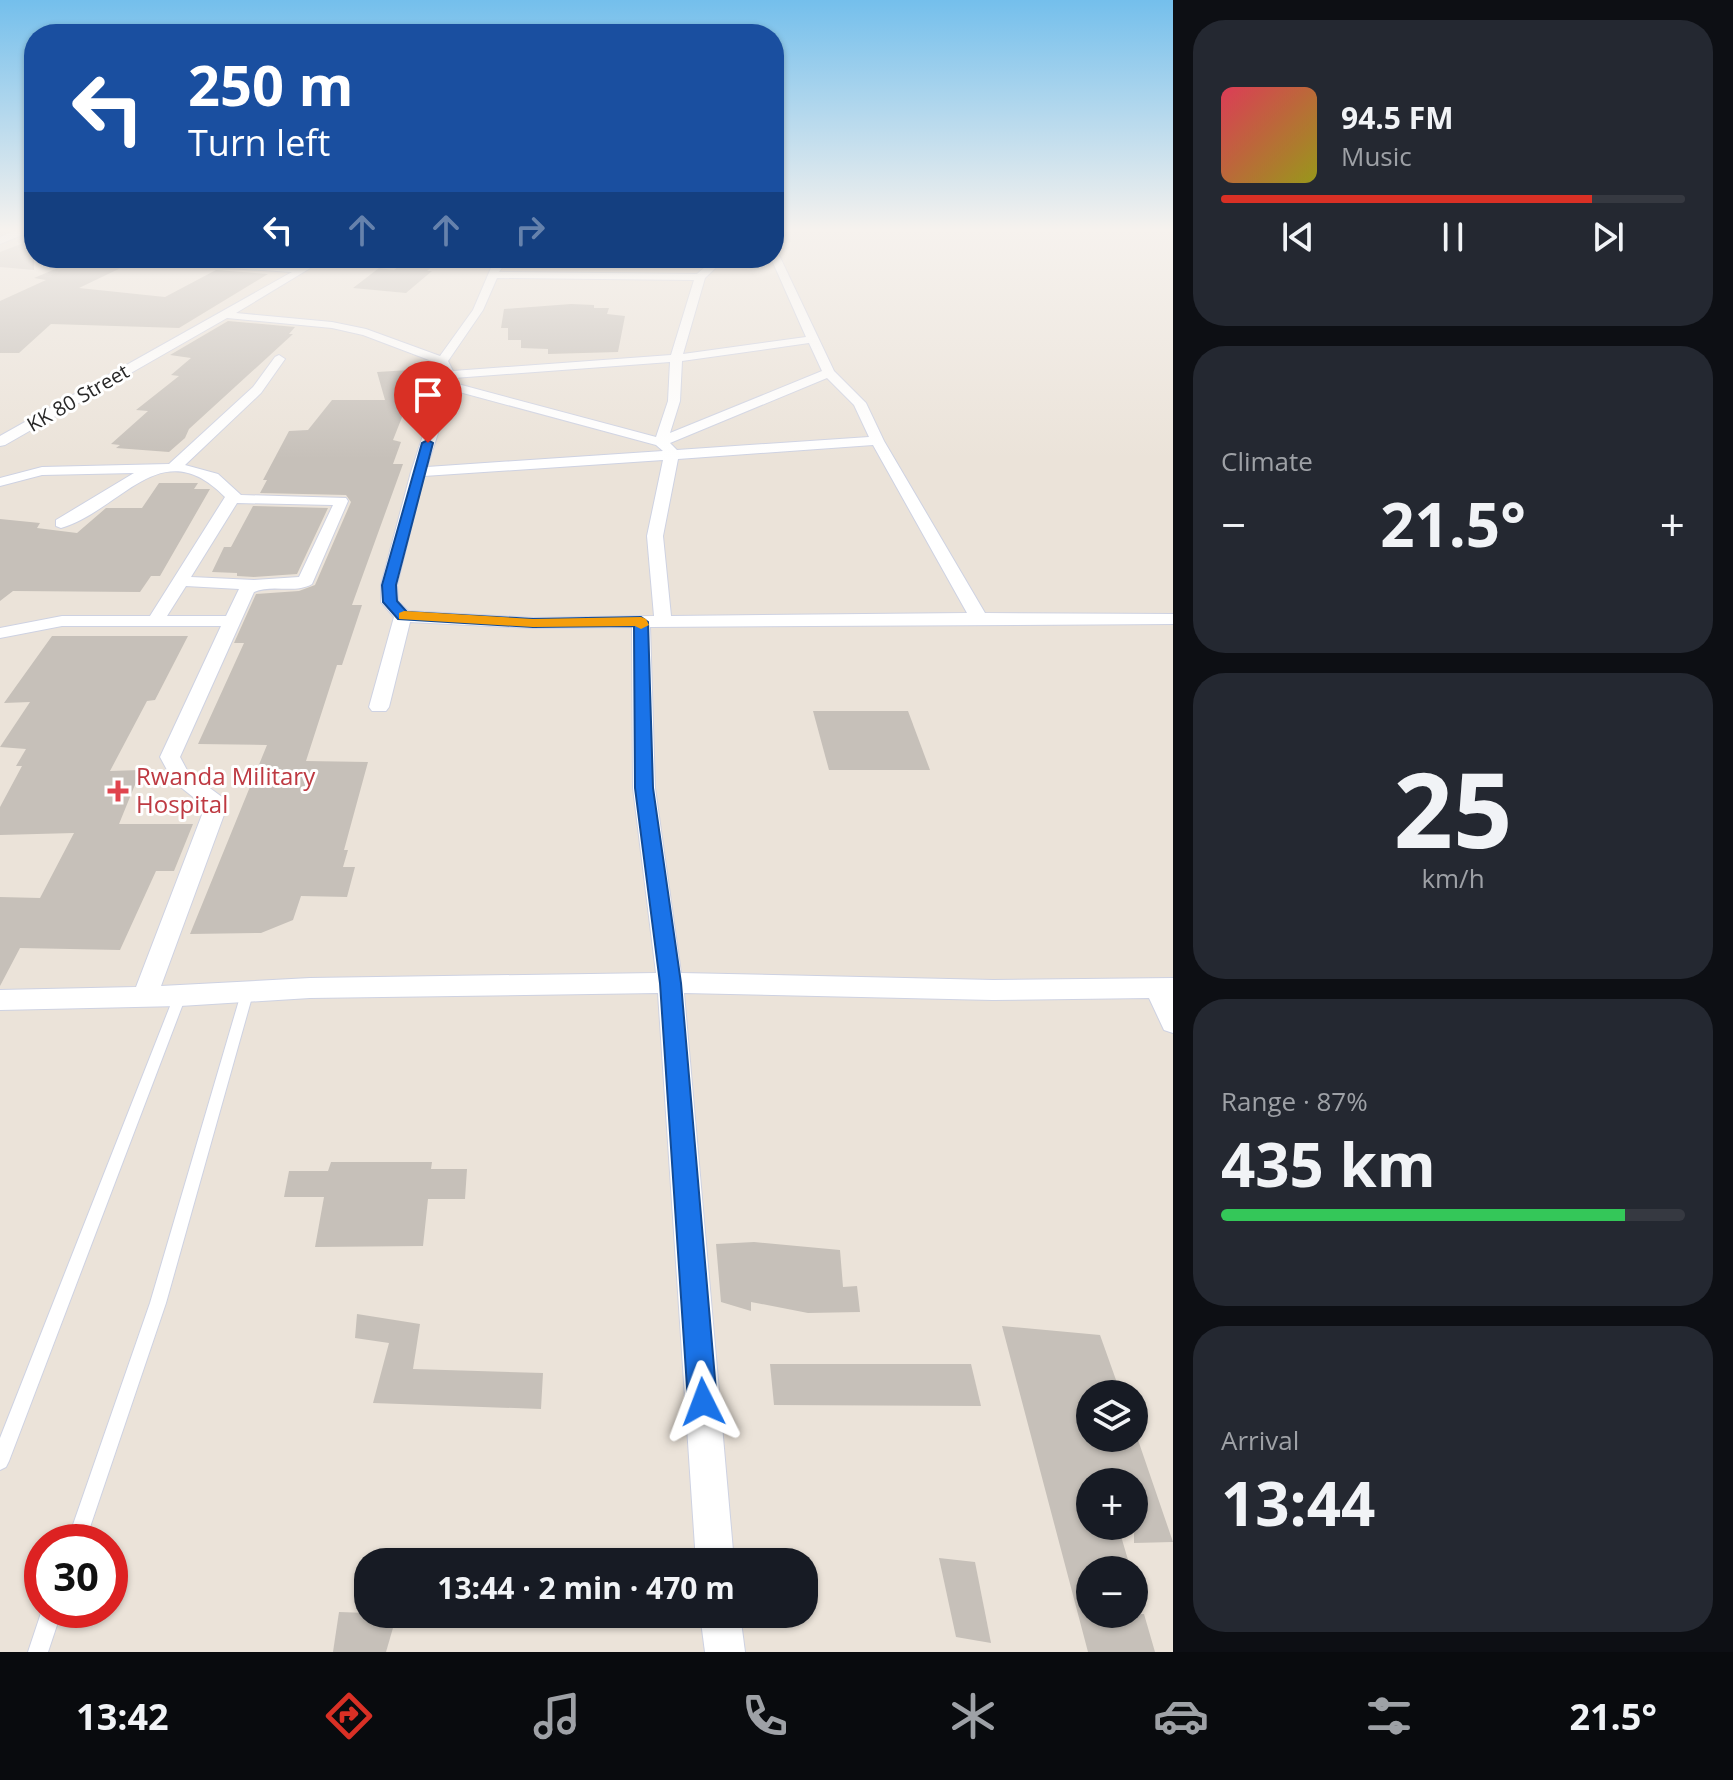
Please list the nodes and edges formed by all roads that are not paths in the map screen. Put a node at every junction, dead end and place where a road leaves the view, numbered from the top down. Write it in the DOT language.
graph roads {
  1 [pos="245,305"];
  2 [pos="480,305"];
  3 [pos="692,305"];
  4 [pos="798,305"];
  5 [pos="228,315"];
  6 [pos="815,339"];
  7 [pos="676,358"];
  8 [pos="279,359"];
  9 [pos="442,361"];
  10 [pos="829,373"];
  11 [pos="448,380"];
  12 [pos="877,441"];
  13 [pos="0,442"];
  14 [pos="666,448"];
  15 [pos="173,468"];
  16 [pos="150,469"];
  17 [pos="418,472"];
  18 [pos="0,482"];
  19 [pos="233,497"];
  20 [pos="61,523"];
  21 [pos="181,581"];
  22 [pos="257,585"];
  23 [pos="403,616"];
  24 [pos="979,618"];
  25 [pos="1173,619"];
  26 [pos="156,620"];
  27 [pos="232,621"];
  28 [pos="641,622"];
  29 [pos="663,622"];
  30 [pos="0,633"];
  31 [pos="379,707"];
  32 [pos="670,983"];
  33 [pos="248,989"];
  34 [pos="1165,989"];
  35 [pos="145,996"];
  36 [pos="180,996"];
  37 [pos="0,1000"];
  38 [pos="1173,1022"];
  39 [pos="0,1461"];
  40 [pos="82,1524"];
  41 [pos="714,1548"];
  42 [pos="46,1628"];
  43 [pos="722,1628"];
  44 [pos="38,1652"];
  45 [pos="725,1652"];
  1 -- 5 [label="street, KK 80 Street"];
  2 -- 9 [label="street"];
  3 -- 7 [label="street"];
  4 -- 6 [label="street"];
  5 -- 9 [label="street"];
  5 -- 13 [label="street, KK 80 Street"];
  6 -- 7 [label="street"];
  6 -- 10 [label="street"];
  7 -- 11 [label="street"];
  7 -- 14 [label="street"];
  8 -- 15 [label="street"];
  9 -- 11 [label="street"];
  10 -- 12 [label="street"];
  10 -- 14 [label="street"];
  11 -- 14 [label="street"];
  11 -- 17 [label="street"];
  12 -- 14 [label="street"];
  12 -- 24 [label="street"];
  14 -- 17 [label="street"];
  14 -- 29 [label="street"];
  15 -- 16 [label="street"];
  15 -- 19 [label="street"];
  16 -- 18 [label="street"];
  16 -- 20 [label="street"];
  17 -- 23 [label="street"];
  19 -- 21 [label="street"];
  19 -- 22 [label="street"];
  21 -- 22 [label="street"];
  21 -- 26 [label="street"];
  22 -- 27 [label="street"];
  23 -- 28 [label="street"];
  23 -- 31 [label="street"];
  24 -- 25 [label="street"];
  24 -- 29 [label="street"];
  26 -- 27 [label="street"];
  26 -- 30 [label="street"];
  27 -- 35 [label="street"];
  28 -- 29 [label="street"];
  28 -- 32 [label="street"];
  32 -- 33 [label="street"];
  32 -- 34 [label="street"];
  32 -- 41 [label="street"];
  33 -- 36 [label="street"];
  33 -- 40 [label="lane"];
  34 -- 38 [label="street"];
  35 -- 36 [label="street"];
  35 -- 37 [label="street"];
  36 -- 39 [label="lane"];
  42 -- 44 [label="lane"];
  43 -- 45 [label="street"];
}
